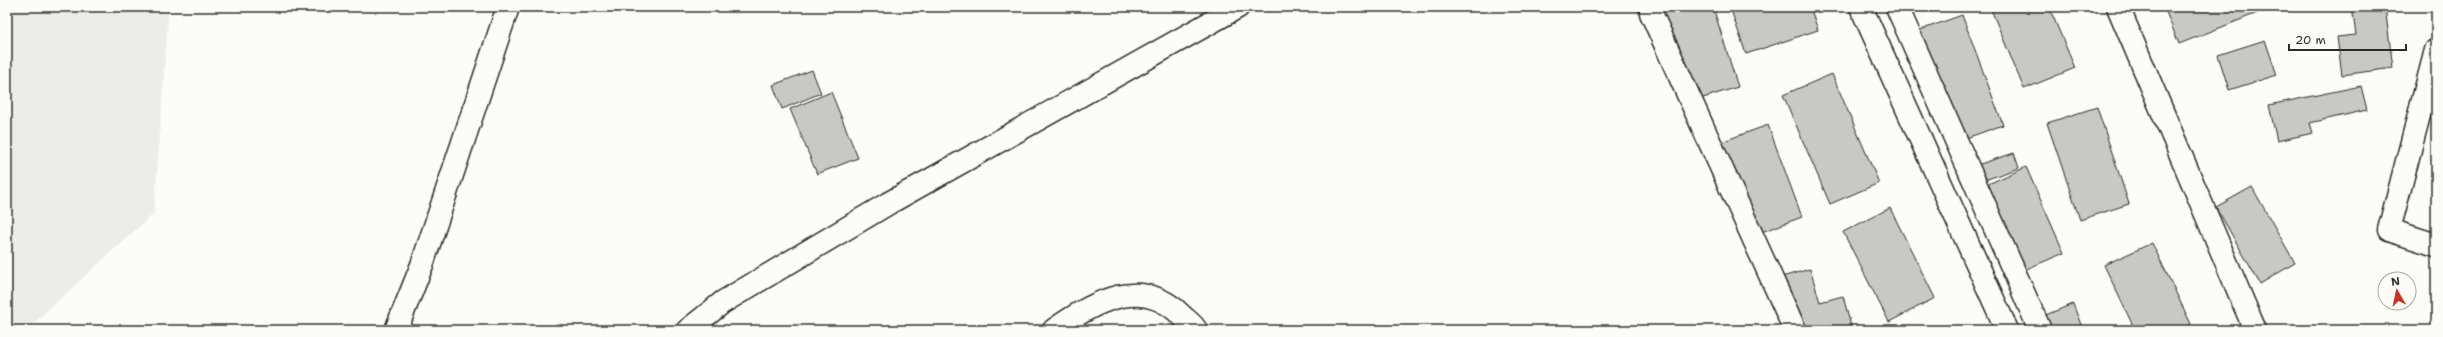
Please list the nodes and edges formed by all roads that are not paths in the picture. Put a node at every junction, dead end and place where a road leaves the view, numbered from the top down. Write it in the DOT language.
graph roads {
  1 [pos="508,7"];
  2 [pos="1238,7"];
  3 [pos="1651,7"];
  4 [pos="1860,7"];
  5 [pos="1897,7"];
  6 [pos="2118,7"];
  7 [pos="2436,50"];
  8 [pos="2436,246"];
  9 [pos="1187,325"];
  10 [pos="396,330"];
  11 [pos="688,330"];
  12 [pos="1054,330"];
  13 [pos="1795,330"];
  14 [pos="2007,330"];
  15 [pos="2040,330"];
  16 [pos="2255,330"];
  1 -- 10 [label="street"];
  2 -- 11 [label="street"];
  3 -- 13 [label="street"];
  4 -- 14 [label="street"];
  5 -- 15 [label="street"];
  6 -- 16 [label="street"];
  7 -- 8 [label="street"];
  9 -- 12 [label="street"];
}
